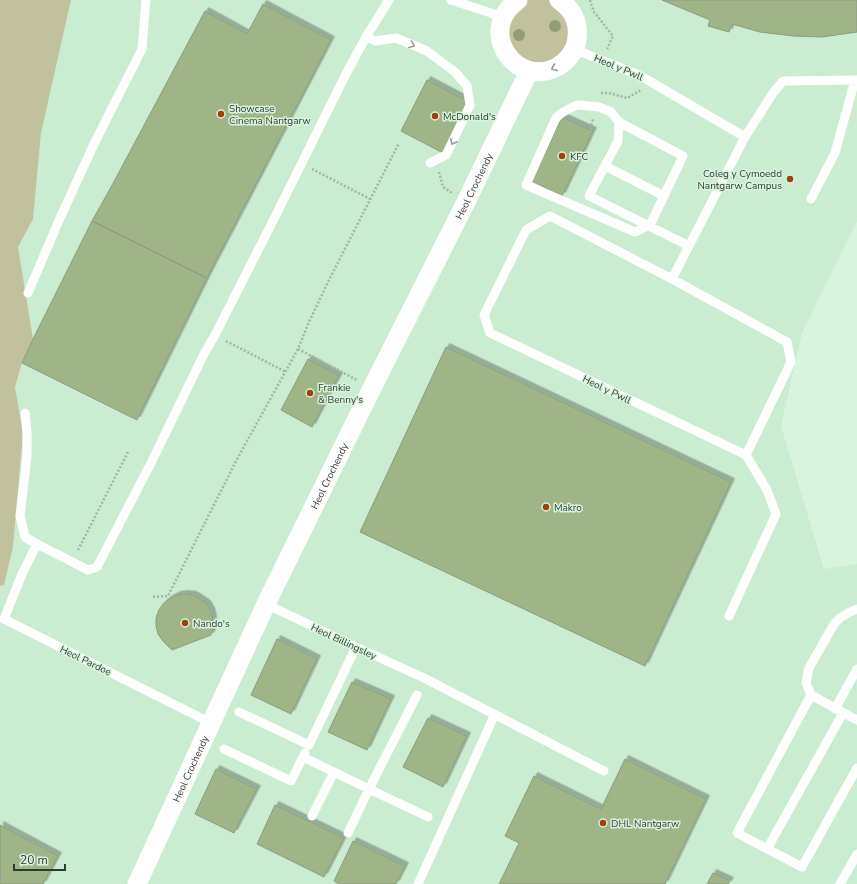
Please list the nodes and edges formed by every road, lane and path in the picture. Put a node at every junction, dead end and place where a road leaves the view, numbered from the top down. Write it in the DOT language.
graph roads {
  1 [pos="146,0"];
  2 [pos="388,0"];
  3 [pos="451,0"];
  4 [pos="518,0"];
  5 [pos="559,0"];
  6 [pos="590,0"];
  7 [pos="503,17"];
  8 [pos="366,37"];
  9 [pos="574,49"];
  10 [pos="602,60"];
  11 [pos="529,71"];
  12 [pos="856,80"];
  13 [pos="653,83"];
  14 [pos="597,106"];
  15 [pos="619,122"];
  16 [pos="744,137"];
  17 [pos="399,143"];
  18 [pos="433,162"];
  19 [pos="301,164"];
  20 [pos="605,166"];
  21 [pos="664,196"];
  22 [pos="370,199"];
  23 [pos="811,199"];
  24 [pos="467,200"];
  25 [pos="650,225"];
  26 [pos="690,246"];
  27 [pos="672,279"];
  28 [pos="28,293"];
  29 [pos="215,335"];
  30 [pos="298,349"];
  31 [pos="286,372"];
  32 [pos="372,388"];
  33 [pos="26,413"];
  34 [pos="128,452"];
  35 [pos="746,455"];
  36 [pos="37,544"];
  37 [pos="72,562"];
  38 [pos="153,597"];
  39 [pos="266,604"];
  40 [pos="857,609"];
  41 [pos="729,616"];
  42 [pos="2,623"];
  43 [pos="356,647"];
  44 [pos="857,669"];
  45 [pos="417,695"];
  46 [pos="811,696"];
  47 [pos="839,711"];
  48 [pos="239,712"];
  49 [pos="495,714"];
  50 [pos="857,720"];
  51 [pos="211,723"];
  52 [pos="309,745"];
  53 [pos="224,749"];
  54 [pos="303,757"];
  55 [pos="857,768"];
  56 [pos="604,771"];
  57 [pos="334,772"];
  58 [pos="368,789"];
  59 [pos="312,816"];
  60 [pos="428,817"];
  61 [pos="348,833"];
  62 [pos="767,849"];
  63 [pos="857,854"];
  64 [pos="137,884"];
  65 [pos="418,884"];
  66 [pos="840,884"];
  1 -- 28 [label="lane"];
  2 -- 8 [label="lane"];
  3 -- 7 [label="lane"];
  4 -- 7 [label="street"];
  5 -- 9 [label="street"];
  6 -- 10 [label="path"];
  7 -- 11 [label="street"];
  8 -- 18 [label="lane, one-way"];
  8 -- 19 [label="lane"];
  9 -- 10 [label="lane, Heol y Pwll"];
  9 -- 11 [label="street, one-way"];
  10 -- 13 [label="lane, Heol y Pwll"];
  11 -- 24 [label="street, Heol Crochendy"];
  12 -- 16 [label="lane"];
  12 -- 23 [label="lane"];
  13 -- 14 [label="path"];
  13 -- 16 [label="lane, Heol y Pwll"];
  14 -- 15 [label="lane"];
  14 -- 25 [label="lane"];
  15 -- 20 [label="lane"];
  15 -- 21 [label="lane"];
  16 -- 26 [label="lane"];
  17 -- 22 [label="path"];
  18 -- 24 [label="path"];
  19 -- 22 [label="path"];
  19 -- 29 [label="lane"];
  20 -- 21 [label="lane"];
  20 -- 25 [label="lane"];
  21 -- 25 [label="lane"];
  22 -- 30 [label="path"];
  24 -- 32 [label="street, Heol Crochendy"];
  25 -- 26 [label="lane"];
  26 -- 27 [label="lane"];
  27 -- 35 [label="lane, Heol y Pwll"];
  27 -- 35 [label="lane, Heol y Pwll"];
  29 -- 31 [label="path"];
  29 -- 37 [label="lane"];
  30 -- 31 [label="path"];
  30 -- 32 [label="path"];
  31 -- 38 [label="path"];
  32 -- 39 [label="street, Heol Crochendy"];
  33 -- 36 [label="lane"];
  34 -- 37 [label="path"];
  35 -- 41 [label="lane"];
  36 -- 37 [label="lane"];
  36 -- 42 [label="lane, Heol Pardoe"];
  39 -- 43 [label="lane, Heol Billingsley"];
  39 -- 51 [label="street, Heol Crochendy"];
  40 -- 46 [label="lane"];
  42 -- 51 [label="lane, Heol Pardoe"];
  43 -- 49 [label="lane, Heol Billingsley"];
  43 -- 52 [label="lane"];
  44 -- 47 [label="lane"];
  45 -- 58 [label="lane"];
  46 -- 47 [label="lane"];
  46 -- 62 [label="lane"];
  47 -- 50 [label="lane"];
  47 -- 62 [label="lane"];
  48 -- 52 [label="lane"];
  49 -- 56 [label="lane, Heol Billingsley"];
  49 -- 65 [label="lane"];
  51 -- 64 [label="street, Heol Crochendy"];
  52 -- 54 [label="lane"];
  53 -- 54 [label="lane"];
  54 -- 57 [label="lane"];
  55 -- 62 [label="lane"];
  57 -- 58 [label="lane"];
  57 -- 59 [label="lane"];
  58 -- 60 [label="lane"];
  58 -- 61 [label="lane"];
  63 -- 66 [label="lane"];
}
